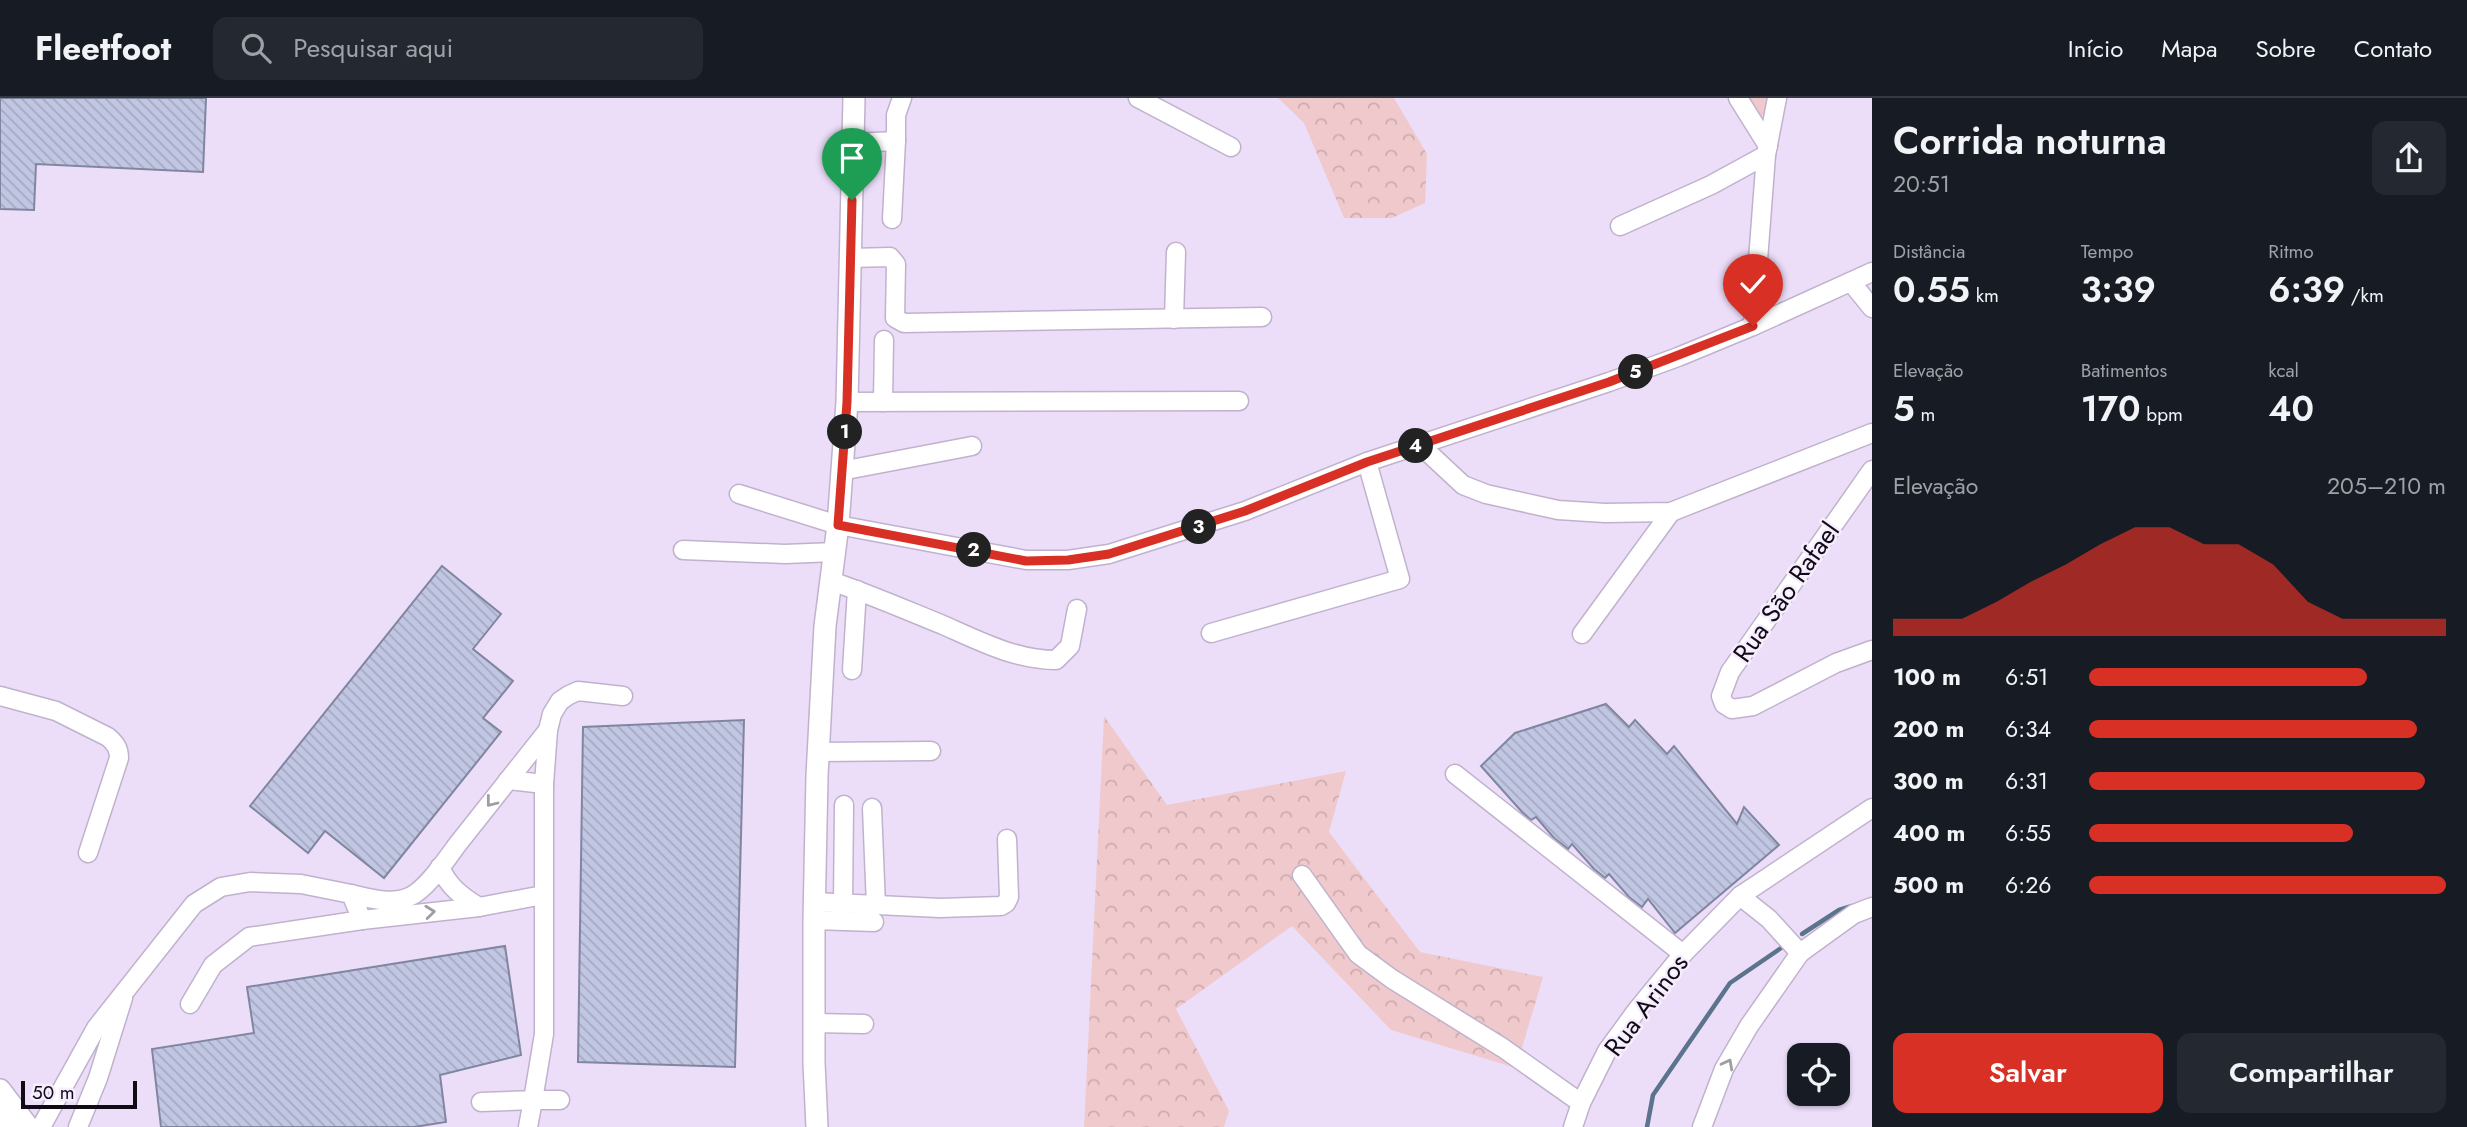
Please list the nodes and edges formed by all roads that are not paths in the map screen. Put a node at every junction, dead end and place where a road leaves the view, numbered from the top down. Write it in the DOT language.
graph roads {
  1 [pos="854,98"];
  2 [pos="902,98"];
  3 [pos="1138,98"];
  4 [pos="1738,98"];
  5 [pos="1777,98"];
  6 [pos="895,141"];
  7 [pos="854,143"];
  8 [pos="1231,147"];
  9 [pos="1767,151"];
  10 [pos="892,219"];
  11 [pos="1620,226"];
  12 [pos="1176,252"];
  13 [pos="851,258"];
  14 [pos="1872,272"];
  15 [pos="1851,282"];
  16 [pos="1872,308"];
  17 [pos="1262,317"];
  18 [pos="1174,319"];
  19 [pos="1753,326"];
  20 [pos="884,340"];
  21 [pos="1240,401"];
  22 [pos="847,402"];
  23 [pos="883,402"];
  24 [pos="1872,433"];
  25 [pos="1419,444"];
  26 [pos="972,446"];
  27 [pos="1367,462"];
  28 [pos="1872,470"];
  29 [pos="841,471"];
  30 [pos="739,494"];
  31 [pos="1671,512"];
  32 [pos="838,525"];
  33 [pos="683,550"];
  34 [pos="835,552"];
  35 [pos="831,581"];
  36 [pos="857,590"];
  37 [pos="1077,609"];
  38 [pos="1211,633"];
  39 [pos="1582,634"];
  40 [pos="1872,650"];
  41 [pos="852,670"];
  42 [pos="0,696"];
  43 [pos="623,696"];
  44 [pos="548,730"];
  45 [pos="931,751"];
  46 [pos="818,752"];
  47 [pos="1455,775"];
  48 [pos="508,780"];
  49 [pos="544,784"];
  50 [pos="844,805"];
  51 [pos="872,808"];
  52 [pos="1872,808"];
  53 [pos="1007,839"];
  54 [pos="88,853"];
  55 [pos="440,867"];
  56 [pos="1302,875"];
  57 [pos="351,894"];
  58 [pos="543,895"];
  59 [pos="1740,896"];
  60 [pos="843,904"];
  61 [pos="479,907"];
  62 [pos="1872,907"];
  63 [pos="814,911"];
  64 [pos="875,914"];
  65 [pos="362,920"];
  66 [pos="1800,953"];
  67 [pos="1683,954"];
  68 [pos="128,986"];
  69 [pos="190,1004"];
  70 [pos="814,1023"];
  71 [pos="864,1024"];
  72 [pos="0,1090"];
  73 [pos="533,1100"];
  74 [pos="560,1100"];
  75 [pos="481,1102"];
  76 [pos="1581,1103"];
  77 [pos="51,1109"];
  78 [pos="0,1118"];
  79 [pos="7,1127"];
  80 [pos="28,1127"];
  81 [pos="41,1127"];
  82 [pos="78,1127"];
  83 [pos="528,1127"];
  84 [pos="817,1127"];
  85 [pos="1573,1127"];
  86 [pos="1702,1127"];
  1 -- 7 [label="main road"];
  2 -- 6 [label="street"];
  3 -- 8 [label="street"];
  4 -- 9 [label="street"];
  5 -- 9 [label="street"];
  6 -- 7 [label="street"];
  6 -- 10 [label="street"];
  7 -- 13 [label="main road"];
  9 -- 11 [label="street"];
  9 -- 19 [label="street"];
  12 -- 18 [label="street"];
  13 -- 18 [label="street"];
  13 -- 22 [label="main road"];
  14 -- 15 [label="street"];
  15 -- 16 [label="street"];
  15 -- 19 [label="street"];
  17 -- 18 [label="street"];
  19 -- 25 [label="street"];
  20 -- 23 [label="street"];
  21 -- 23 [label="street"];
  22 -- 23 [label="street"];
  22 -- 29 [label="main road"];
  24 -- 31 [label="street"];
  25 -- 27 [label="street"];
  25 -- 31 [label="street"];
  26 -- 29 [label="street"];
  27 -- 32 [label="street"];
  27 -- 38 [label="street"];
  28 -- 40 [label="street, Rua São Rafael"];
  29 -- 32 [label="main road"];
  30 -- 32 [label="street"];
  31 -- 39 [label="street"];
  32 -- 34 [label="main road"];
  33 -- 34 [label="street"];
  34 -- 35 [label="main road"];
  35 -- 36 [label="street"];
  35 -- 46 [label="main road"];
  36 -- 37 [label="street"];
  36 -- 41 [label="street"];
  42 -- 54 [label="street"];
  43 -- 44 [label="street"];
  44 -- 48 [label="street"];
  44 -- 49 [label="street"];
  45 -- 46 [label="street"];
  46 -- 63 [label="main road"];
  47 -- 67 [label="street"];
  48 -- 49 [label="street"];
  48 -- 55 [label="street, one-way"];
  49 -- 58 [label="street"];
  50 -- 60 [label="street"];
  51 -- 64 [label="street"];
  52 -- 59 [label="street, Rua Arinos"];
  53 -- 64 [label="street"];
  55 -- 57 [label="street"];
  55 -- 61 [label="street"];
  56 -- 76 [label="street"];
  57 -- 65 [label="street"];
  57 -- 68 [label="street"];
  58 -- 61 [label="street"];
  58 -- 73 [label="street"];
  59 -- 66 [label="street"];
  59 -- 67 [label="street, Rua Arinos"];
  60 -- 63 [label="street"];
  60 -- 64 [label="street"];
  65 -- 61 [label="street, one-way"];
  62 -- 66 [label="street"];
  63 -- 64 [label="street"];
  63 -- 70 [label="main road"];
  65 -- 69 [label="street"];
  86 -- 66 [label="street, one-way"];
  67 -- 76 [label="street, Rua Arinos"];
  68 -- 77 [label="street"];
  68 -- 82 [label="street"];
  70 -- 71 [label="street"];
  70 -- 84 [label="main road"];
  72 -- 80 [label="main road"];
  73 -- 74 [label="street"];
  73 -- 75 [label="street"];
  73 -- 83 [label="street"];
  76 -- 85 [label="street, Rua Arinos"];
  77 -- 81 [label="street"];
  77 -- 82 [label="street"];
  78 -- 79 [label="main road"];
}
